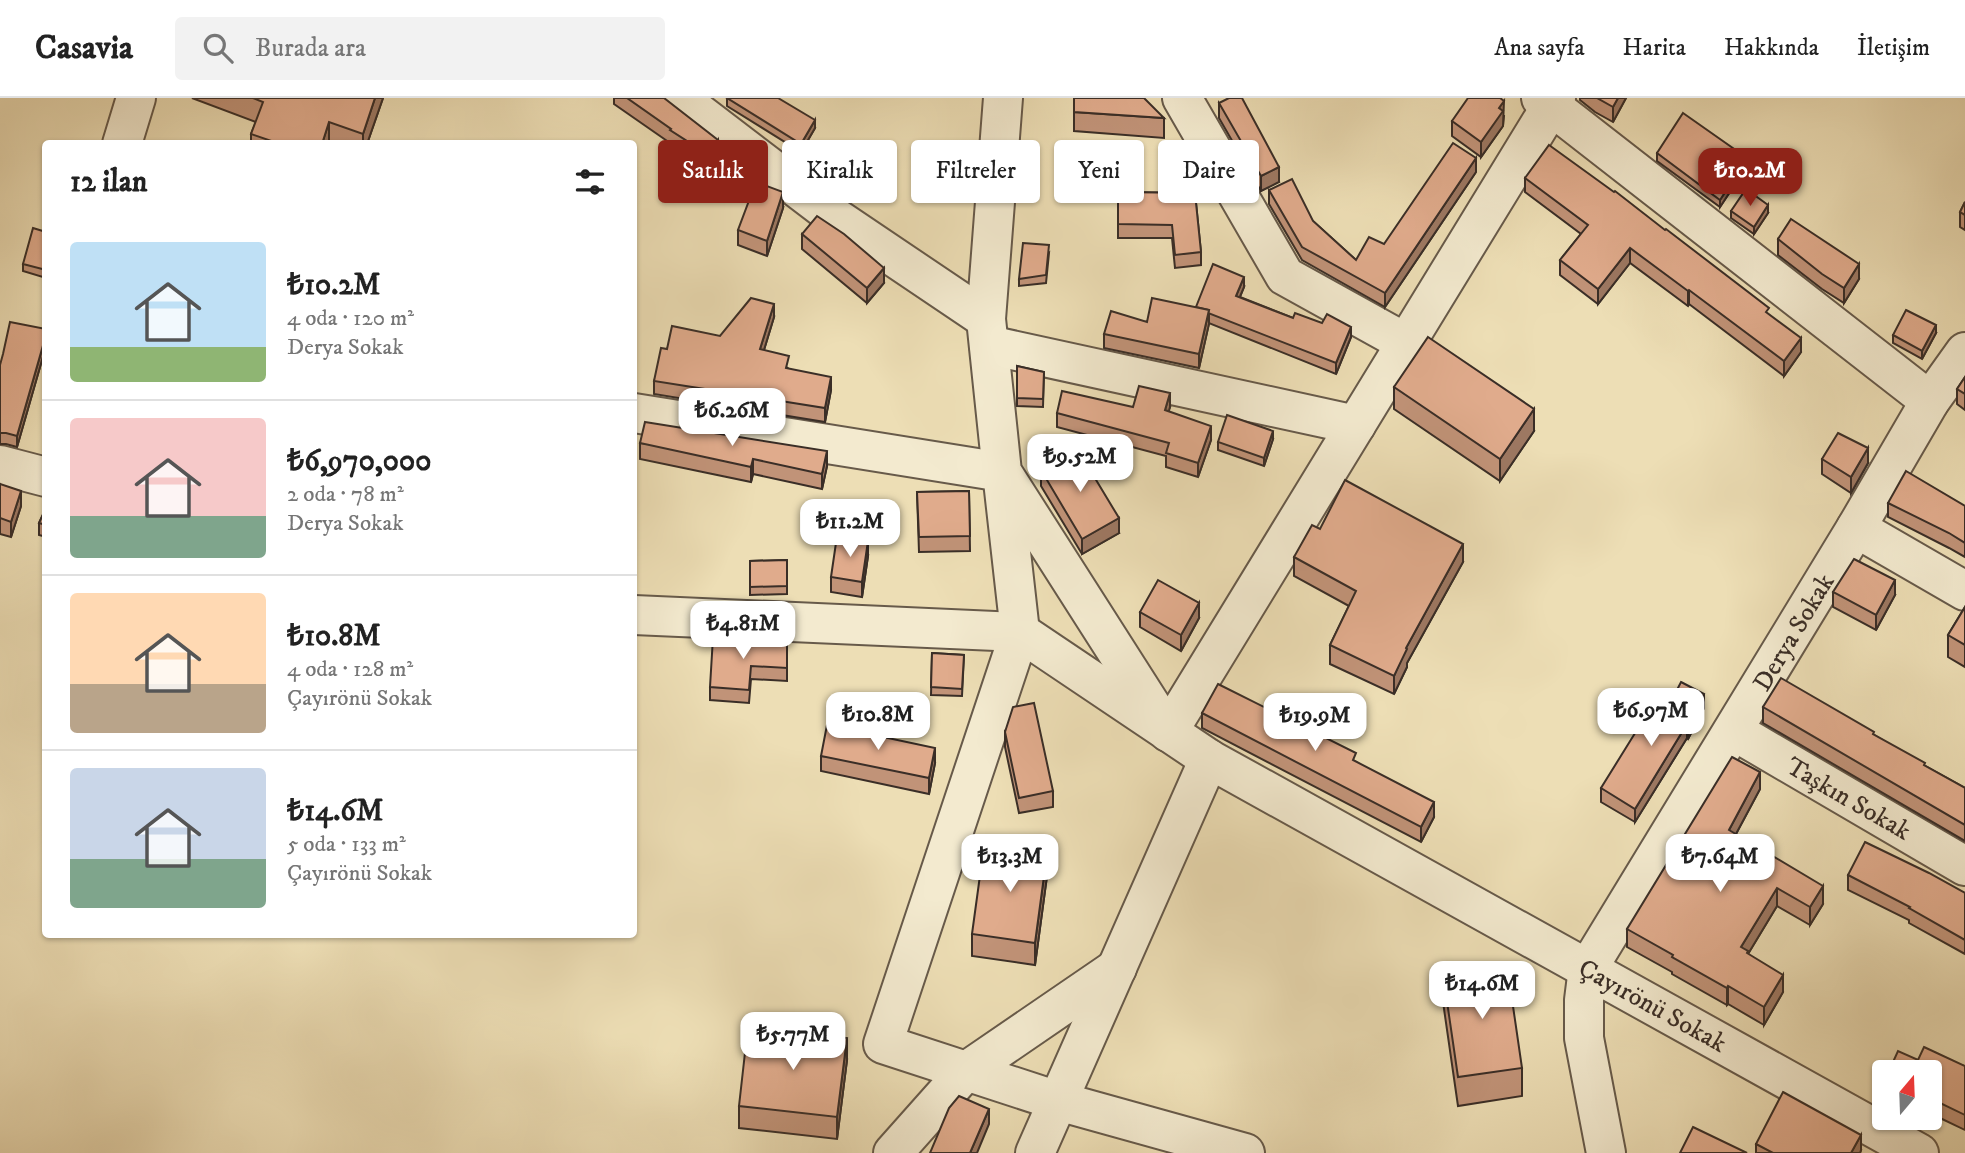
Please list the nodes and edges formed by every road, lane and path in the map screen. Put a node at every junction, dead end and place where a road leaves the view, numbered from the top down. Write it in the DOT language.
graph roads {
  1 [pos="136,98"];
  2 [pos="679,98"];
  3 [pos="1003,98"];
  4 [pos="1182,98"];
  5 [pos="1549,101"];
  6 [pos="123,140"];
  7 [pos="988,332"];
  8 [pos="1406,343"];
  9 [pos="1965,352"];
  10 [pos="1930,401"];
  11 [pos="637,413"];
  12 [pos="1356,425"];
  13 [pos="0,465"];
  14 [pos="1002,472"];
  15 [pos="42,475"];
  16 [pos="1856,528"];
  17 [pos="1965,591"];
  18 [pos="637,615"];
  19 [pos="1020,632"];
  20 [pos="1734,731"];
  21 [pos="1168,732"];
  22 [pos="1209,759"];
  23 [pos="1965,866"];
  24 [pos="1117,968"];
  25 [pos="1588,968"];
  26 [pos="965,1072"];
  27 [pos="1058,1101"];
  28 [pos="893,1153"];
  29 [pos="1035,1153"];
  30 [pos="1245,1153"];
  31 [pos="1606,1153"];
  32 [pos="1919,1153"];
  1 -- 6 [label="street"];
  2 -- 7 [label="street"];
  3 -- 7 [label="street"];
  4 -- 8 [label="street"];
  5 -- 8 [label="street"];
  5 -- 10 [label="street"];
  7 -- 12 [label="street"];
  7 -- 14 [label="street"];
  8 -- 12 [label="street"];
  9 -- 10 [label="street, Derya Sokak"];
  10 -- 16 [label="street, Derya Sokak"];
  11 -- 14 [label="street"];
  12 -- 21 [label="street"];
  13 -- 15 [label="street"];
  14 -- 19 [label="street"];
  14 -- 21 [label="street"];
  16 -- 17 [label="street"];
  16 -- 20 [label="street, Derya Sokak"];
  18 -- 19 [label="street"];
  19 -- 21 [label="street, Çayırönü Sokak"];
  19 -- 26 [label="street"];
  20 -- 23 [label="street, Taşkın Sokak"];
  20 -- 25 [label="street, Derya Sokak"];
  21 -- 22 [label="street, Çayırönü Sokak"];
  22 -- 24 [label="street"];
  22 -- 25 [label="street, Çayırönü Sokak"];
  24 -- 26 [label="street"];
  24 -- 27 [label="street"];
  25 -- 31 [label="street, Derya Sokak"];
  25 -- 32 [label="street, Çayırönü Sokak"];
  26 -- 27 [label="street"];
  26 -- 28 [label="street"];
  27 -- 29 [label="street"];
  27 -- 30 [label="street"];
}
